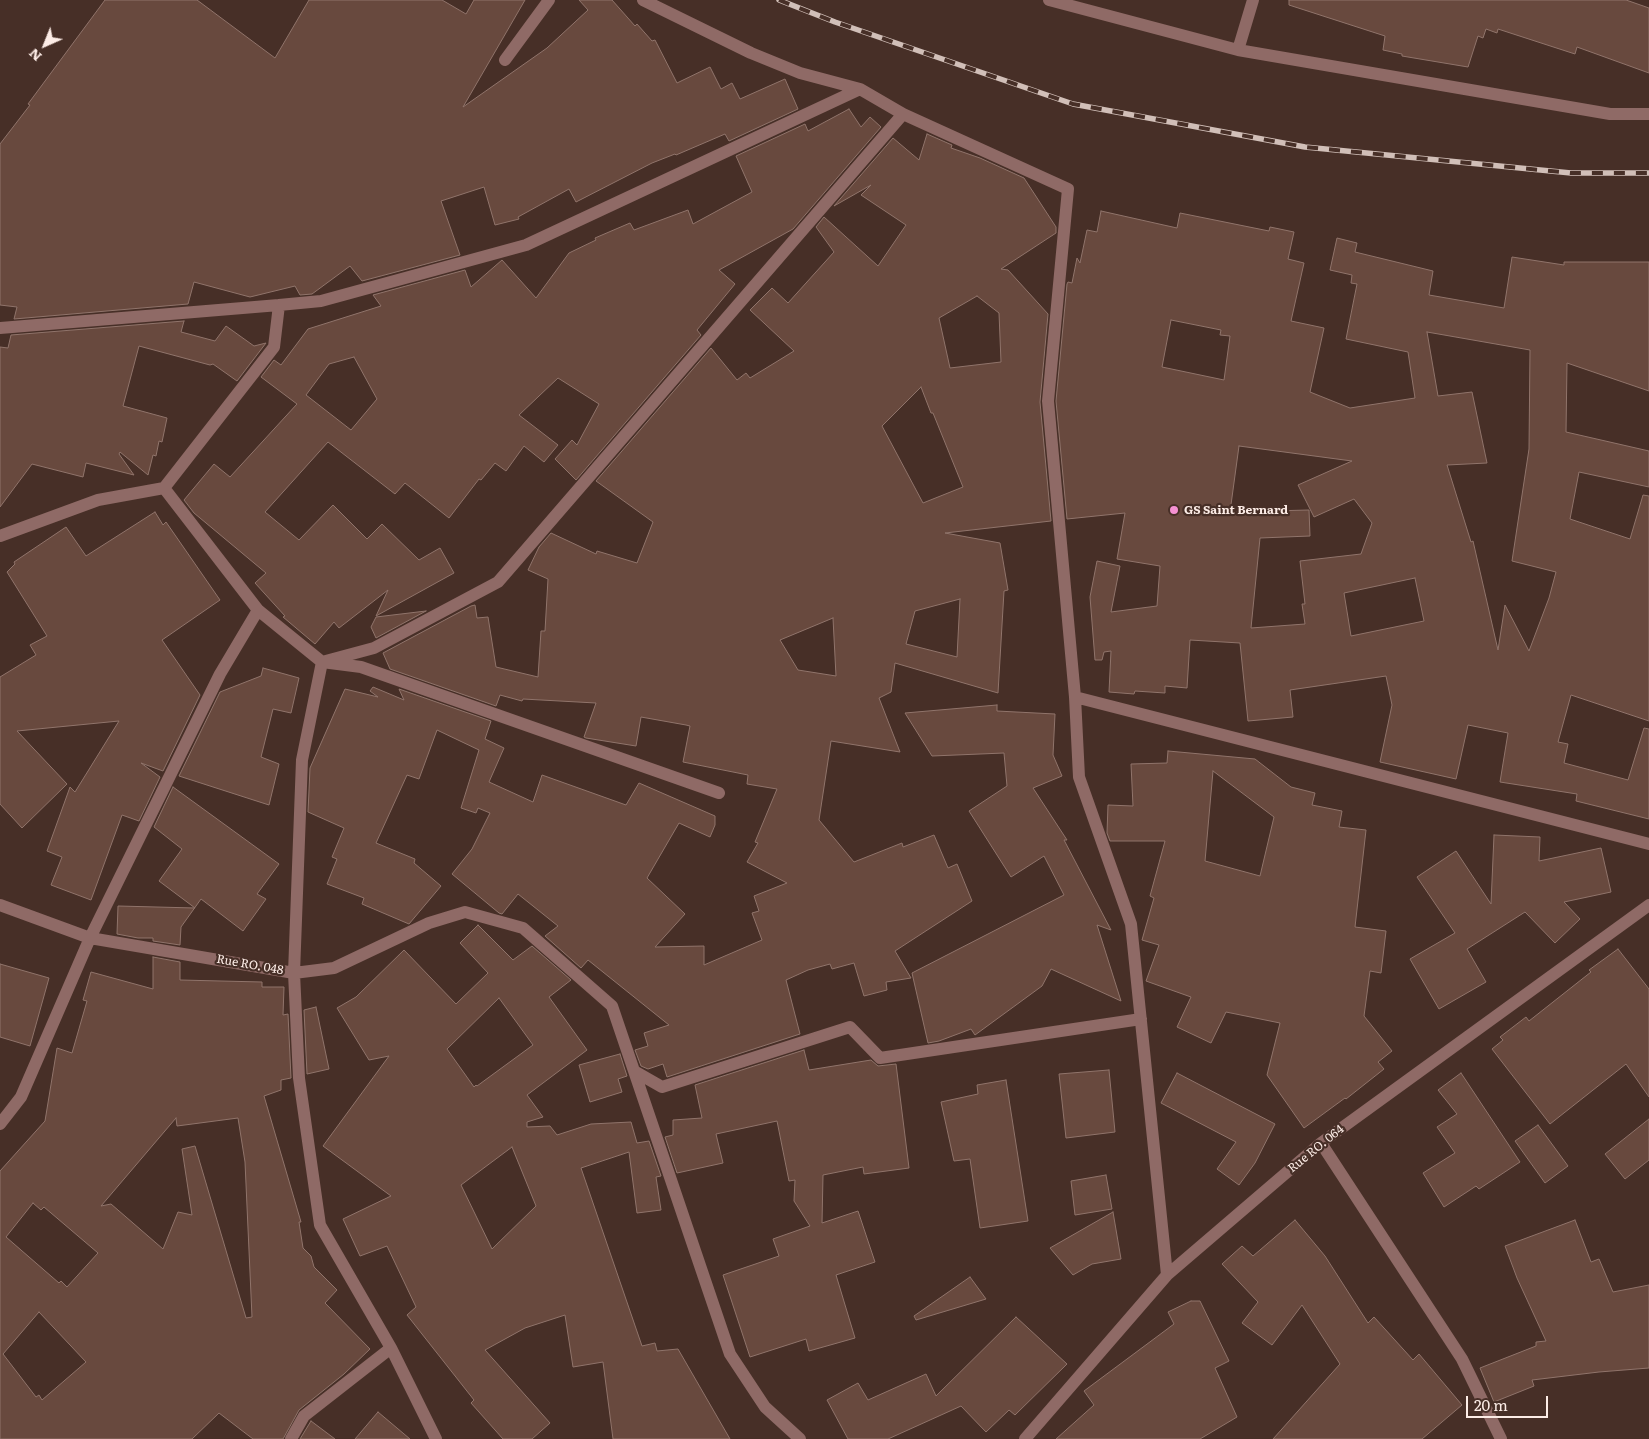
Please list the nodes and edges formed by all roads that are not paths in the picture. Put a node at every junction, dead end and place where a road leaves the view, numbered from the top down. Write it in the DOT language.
graph roads {
  1 [pos="549,0"];
  2 [pos="643,0"];
  3 [pos="1049,0"];
  4 [pos="1253,0"];
  5 [pos="1238,50"];
  6 [pos="505,60"];
  7 [pos="860,89"];
  8 [pos="903,114"];
  9 [pos="1649,114"];
  10 [pos="279,305"];
  11 [pos="0,328"];
  12 [pos="164,488"];
  13 [pos="0,536"];
  14 [pos="258,610"];
  15 [pos="322,662"];
  16 [pos="1074,697"];
  17 [pos="718,793"];
  18 [pos="1649,844"];
  19 [pos="0,905"];
  20 [pos="1649,905"];
  21 [pos="90,938"];
  22 [pos="294,973"];
  23 [pos="1141,1019"];
  24 [pos="634,1071"];
  25 [pos="0,1124"];
  26 [pos="1321,1143"];
  27 [pos="1167,1275"];
  28 [pos="391,1348"];
  29 [pos="291,1439"];
  30 [pos="436,1439"];
  31 [pos="800,1439"];
  32 [pos="1024,1439"];
  33 [pos="1501,1439"];
  1 -- 6 [label="street"];
  2 -- 7 [label="street"];
  3 -- 5 [label="street"];
  4 -- 5 [label="street"];
  5 -- 9 [label="street"];
  7 -- 8 [label="street"];
  7 -- 10 [label="street"];
  8 -- 15 [label="street"];
  8 -- 16 [label="street"];
  10 -- 11 [label="street"];
  10 -- 12 [label="street"];
  12 -- 13 [label="street"];
  12 -- 14 [label="street"];
  14 -- 15 [label="street"];
  14 -- 21 [label="street"];
  15 -- 17 [label="street"];
  15 -- 22 [label="street"];
  16 -- 18 [label="street"];
  16 -- 23 [label="street"];
  19 -- 21 [label="street, Rue RO. 048"];
  20 -- 26 [label="street, Rue RO. 064"];
  21 -- 22 [label="street, Rue RO. 048"];
  21 -- 25 [label="street"];
  22 -- 24 [label="street, Rue RO. 048"];
  22 -- 28 [label="street"];
  23 -- 24 [label="street"];
  23 -- 27 [label="street"];
  24 -- 31 [label="street"];
  26 -- 27 [label="street, Rue RO. 064"];
  26 -- 33 [label="street"];
  27 -- 32 [label="street, Rue RO. 064"];
  28 -- 29 [label="street"];
  28 -- 30 [label="street"];
}
